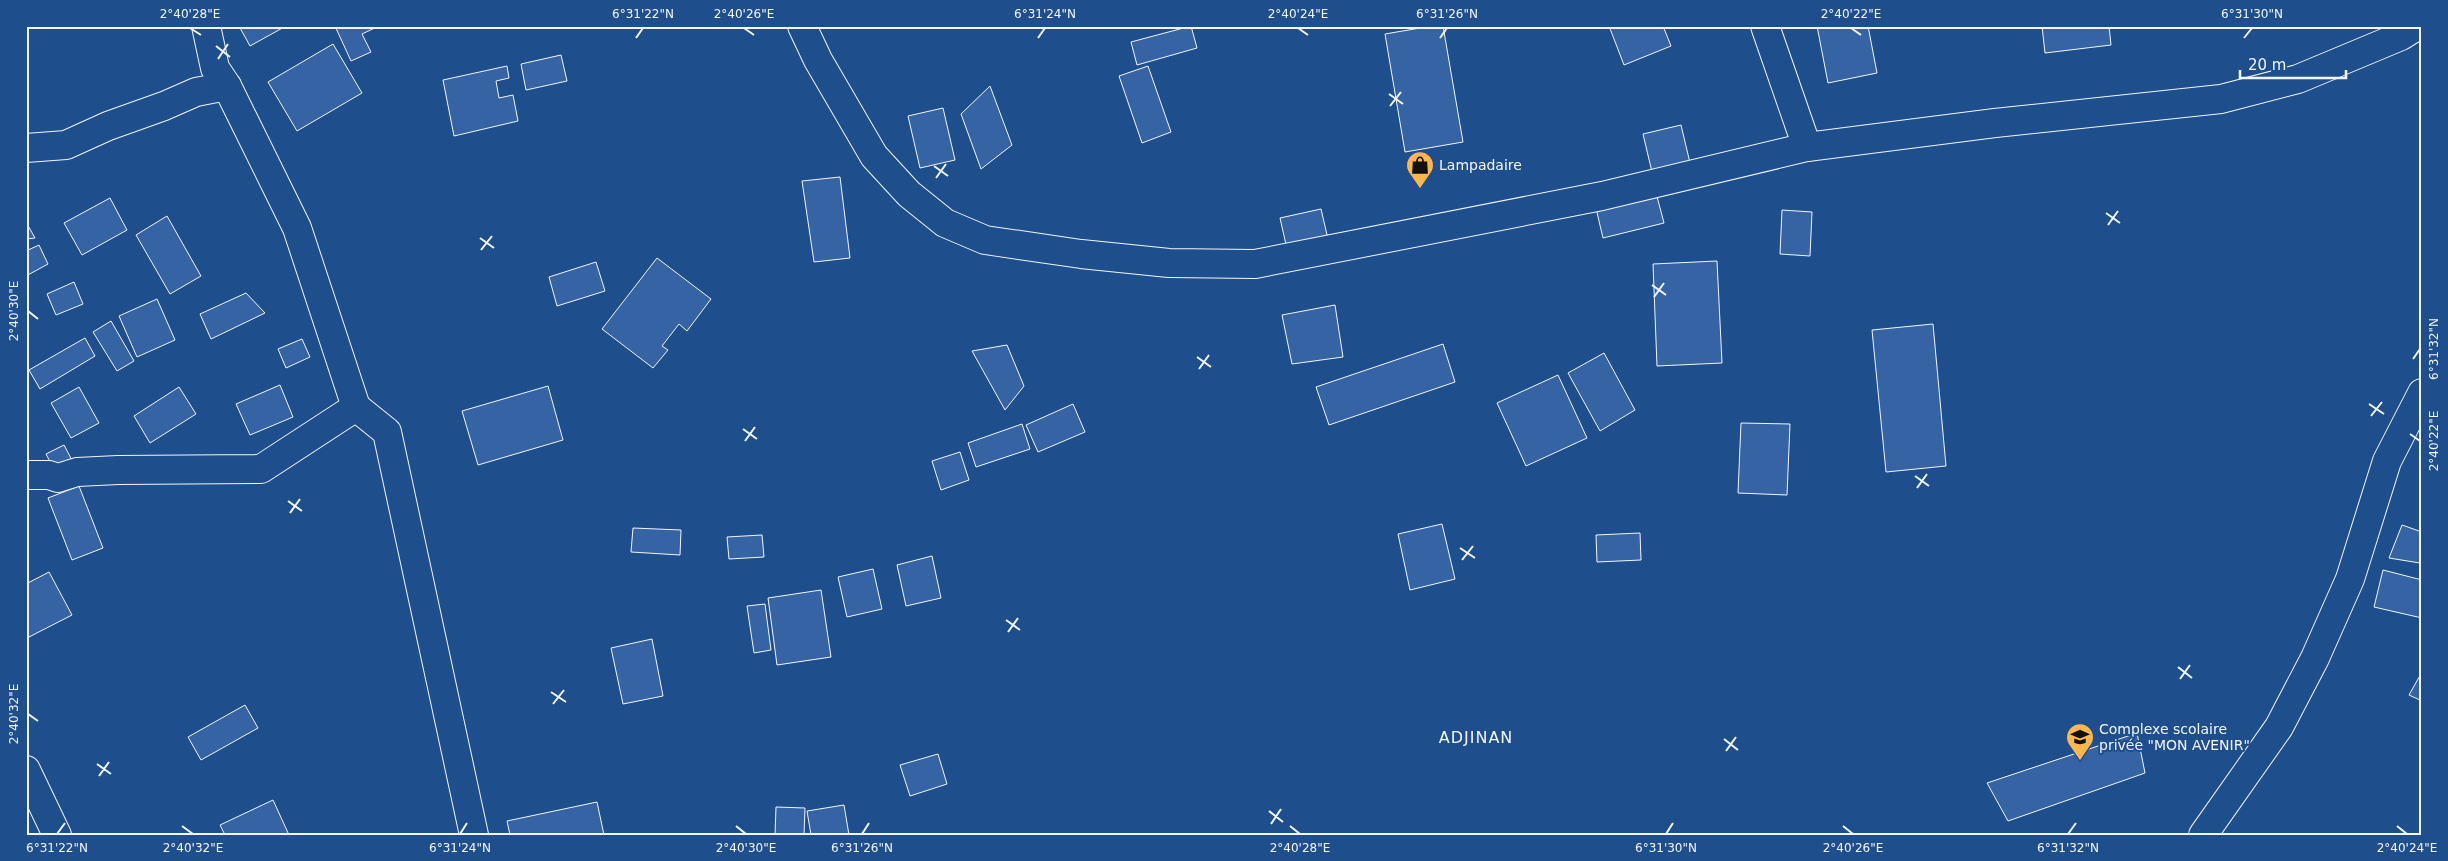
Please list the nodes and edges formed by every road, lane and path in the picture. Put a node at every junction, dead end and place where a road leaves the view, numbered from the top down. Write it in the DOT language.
graph roads {
  1 [pos="206,26"];
  2 [pos="802,26"];
  3 [pos="1765,26"];
  4 [pos="2417,26"];
  5 [pos="227,86"];
  6 [pos="1807,147"];
  7 [pos="26,148"];
  8 [pos="2422,393"];
  9 [pos="356,407"];
  10 [pos="26,475"];
  11 [pos="26,770"];
  12 [pos="2206,834"];
  13 [pos="56,835"];
  14 [pos="474,835"];
  1 -- 5 [label="street"];
  2 -- 6 [label="street"];
  3 -- 6 [label="street"];
  4 -- 6 [label="street"];
  5 -- 7 [label="street"];
  5 -- 9 [label="street"];
  8 -- 12 [label="street"];
  9 -- 10 [label="street"];
  9 -- 14 [label="street"];
  11 -- 13 [label="street"];
}
